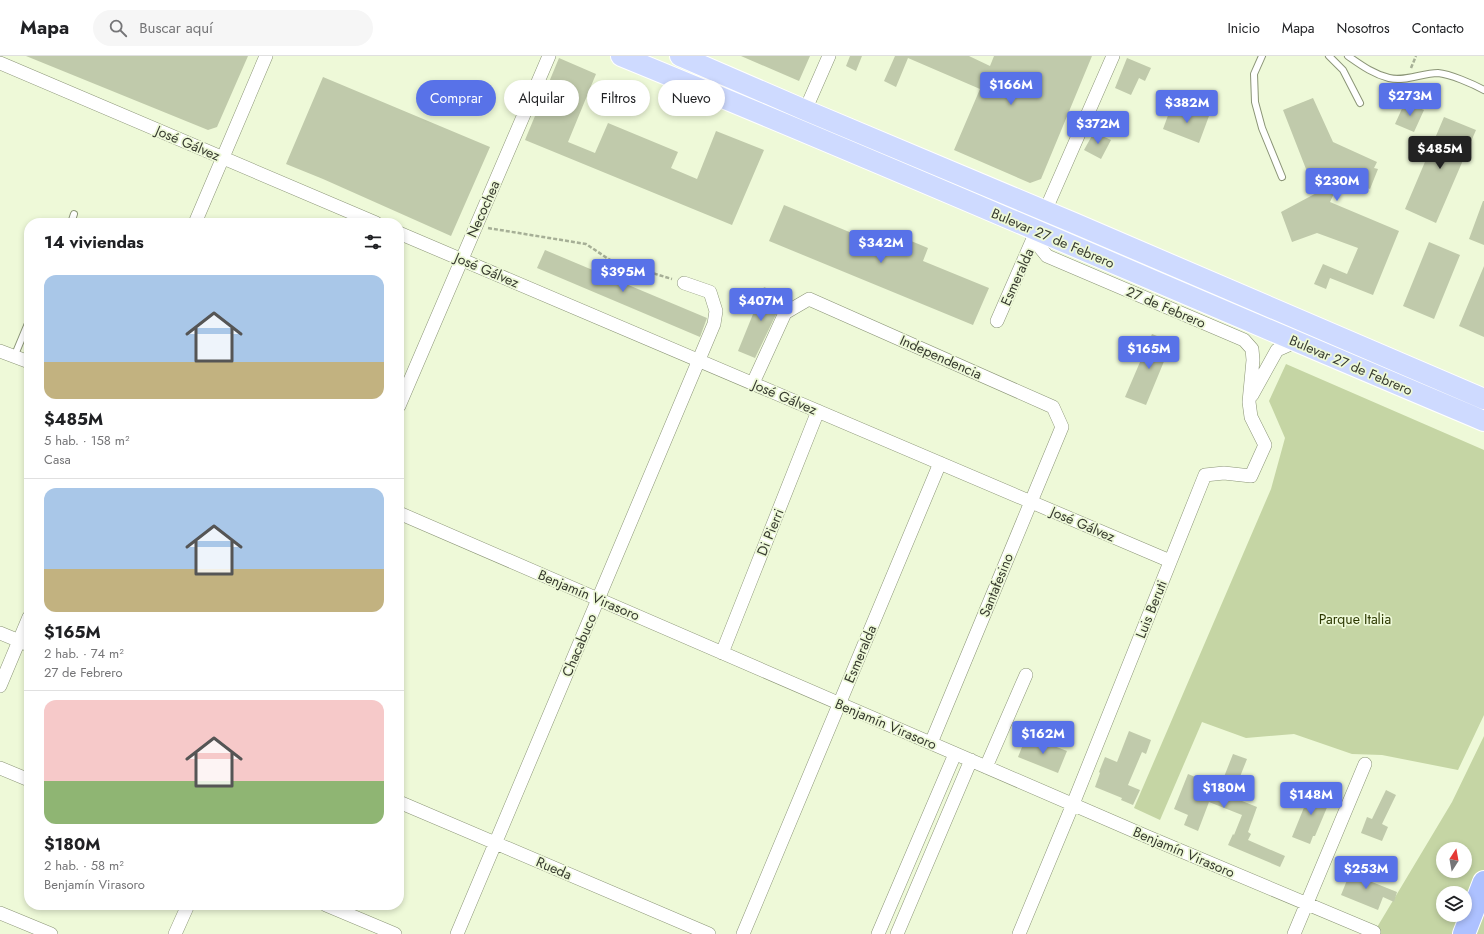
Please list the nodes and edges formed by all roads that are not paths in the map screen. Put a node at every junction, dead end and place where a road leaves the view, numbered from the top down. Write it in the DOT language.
graph roads {
  1 [pos="266,56"];
  2 [pos="549,56"];
  3 [pos="621,56"];
  4 [pos="680,56"];
  5 [pos="829,56"];
  6 [pos="1113,56"];
  7 [pos="1262,56"];
  8 [pos="1329,56"];
  9 [pos="1348,56"];
  10 [pos="0,63"];
  11 [pos="1484,90"];
  12 [pos="1360,103"];
  13 [pos="805,110"];
  14 [pos="797,129"];
  15 [pos="223,158"];
  16 [pos="1282,177"];
  17 [pos="1046,211"];
  18 [pos="74,214"];
  19 [pos="347,217"];
  20 [pos="73,218"];
  21 [pos="197,218"];
  22 [pos="404,235"];
  23 [pos="1035,235"];
  24 [pos="461,259"];
  25 [pos="684,283"];
  26 [pos="998,321"];
  27 [pos="24,333"];
  28 [pos="1295,342"];
  29 [pos="0,352"];
  30 [pos="14,357"];
  31 [pos="24,360"];
  32 [pos="700,361"];
  33 [pos="753,383"];
  34 [pos="404,394"];
  35 [pos="1484,399"];
  36 [pos="1249,402"];
  37 [pos="818,411"];
  38 [pos="1484,421"];
  39 [pos="1062,427"];
  40 [pos="940,463"];
  41 [pos="1031,502"];
  42 [pos="404,515"];
  43 [pos="1170,561"];
  44 [pos="599,600"];
  45 [pos="0,633"];
  46 [pos="24,643"];
  47 [pos="722,653"];
  48 [pos="1026,675"];
  49 [pos="0,686"];
  50 [pos="839,703"];
  51 [pos="931,743"];
  52 [pos="956,754"];
  53 [pos="971,760"];
  54 [pos="1365,764"];
  55 [pos="986,767"];
  56 [pos="0,768"];
  57 [pos="24,778"];
  58 [pos="404,804"];
  59 [pos="1073,804"];
  60 [pos="495,843"];
  61 [pos="1484,882"];
  62 [pos="1307,904"];
  63 [pos="186,910"];
  64 [pos="338,910"];
  65 [pos="0,913"];
  66 [pos="1374,932"];
  67 [pos="51,934"];
  68 [pos="175,934"];
  69 [pos="395,934"];
  70 [pos="457,934"];
  71 [pos="709,934"];
  72 [pos="743,934"];
  73 [pos="878,934"];
  74 [pos="897,934"];
  75 [pos="1019,934"];
  76 [pos="1294,934"];
  77 [pos="1464,934"];
  1 -- 15 [label="street"];
  2 -- 24 [label="street, Necochea"];
  3 -- 14 [label="main road, Bulevar 27 de Febrero"];
  4 -- 13 [label="main road, Bulevar 27 de Febrero"];
  5 -- 13 [label="street"];
  6 -- 17 [label="street, Esmeralda"];
  7 -- 16 [label="lane"];
  8 -- 12 [label="lane"];
  9 -- 11 [label="lane"];
  10 -- 15 [label="street, José Gálvez"];
  13 -- 14 [label="street"];
  13 -- 17 [label="main road, Bulevar 27 de Febrero"];
  14 -- 23 [label="main road, Bulevar 27 de Febrero"];
  15 -- 19 [label="street, José Gálvez"];
  15 -- 21 [label="street"];
  17 -- 23 [label="street, Esmeralda"];
  17 -- 35 [label="main road, Bulevar 27 de Febrero"];
  18 -- 20 [label="lane"];
  22 -- 24 [label="street, José Gálvez"];
  23 -- 26 [label="street, Esmeralda"];
  23 -- 28 [label="main road, Bulevar 27 de Febrero"];
  23 -- 36 [label="street, 27 de Febrero"];
  24 -- 32 [label="street, José Gálvez"];
  24 -- 34 [label="street, Necochea"];
  25 -- 32 [label="street, Chacabuco"];
  27 -- 30 [label="lane"];
  28 -- 36 [label="street"];
  28 -- 38 [label="main road, Bulevar 27 de Febrero"];
  29 -- 30 [label="street"];
  30 -- 31 [label="street"];
  32 -- 33 [label="street, José Gálvez"];
  32 -- 44 [label="street, Chacabuco"];
  33 -- 37 [label="street, José Gálvez"];
  33 -- 39 [label="street, Independencia"];
  36 -- 43 [label="street, Luis Beruti"];
  37 -- 40 [label="street, José Gálvez"];
  37 -- 47 [label="street, Di Pierri"];
  39 -- 41 [label="street, Santafesino"];
  40 -- 41 [label="street, José Gálvez"];
  40 -- 50 [label="street, Esmeralda"];
  41 -- 43 [label="street, José Gálvez"];
  41 -- 51 [label="street, Santafesino"];
  42 -- 44 [label="street, Benjamín Virasoro"];
  43 -- 59 [label="street, Luis Beruti"];
  44 -- 47 [label="street, Benjamín Virasoro"];
  44 -- 60 [label="street, Chacabuco"];
  45 -- 46 [label="street"];
  46 -- 49 [label="street"];
  47 -- 50 [label="street, Benjamín Virasoro"];
  48 -- 55 [label="street"];
  50 -- 51 [label="street, Benjamín Virasoro"];
  50 -- 72 [label="street, Esmeralda"];
  51 -- 52 [label="street, Benjamín Virasoro"];
  52 -- 53 [label="street, Benjamín Virasoro"];
  52 -- 73 [label="street"];
  53 -- 55 [label="street, Benjamín Virasoro"];
  53 -- 74 [label="street"];
  54 -- 62 [label="street"];
  55 -- 59 [label="street, Benjamín Virasoro"];
  56 -- 57 [label="street"];
  58 -- 60 [label="street, Rueda"];
  59 -- 62 [label="street, Benjamín Virasoro"];
  59 -- 75 [label="street, Luis Beruti"];
  60 -- 70 [label="street, Chacabuco"];
  60 -- 71 [label="street, Rueda"];
  61 -- 77 [label="highway"];
  62 -- 66 [label="street, Benjamín Virasoro"];
  62 -- 76 [label="street"];
  63 -- 68 [label="street"];
  64 -- 69 [label="street"];
  65 -- 67 [label="street"];
}
